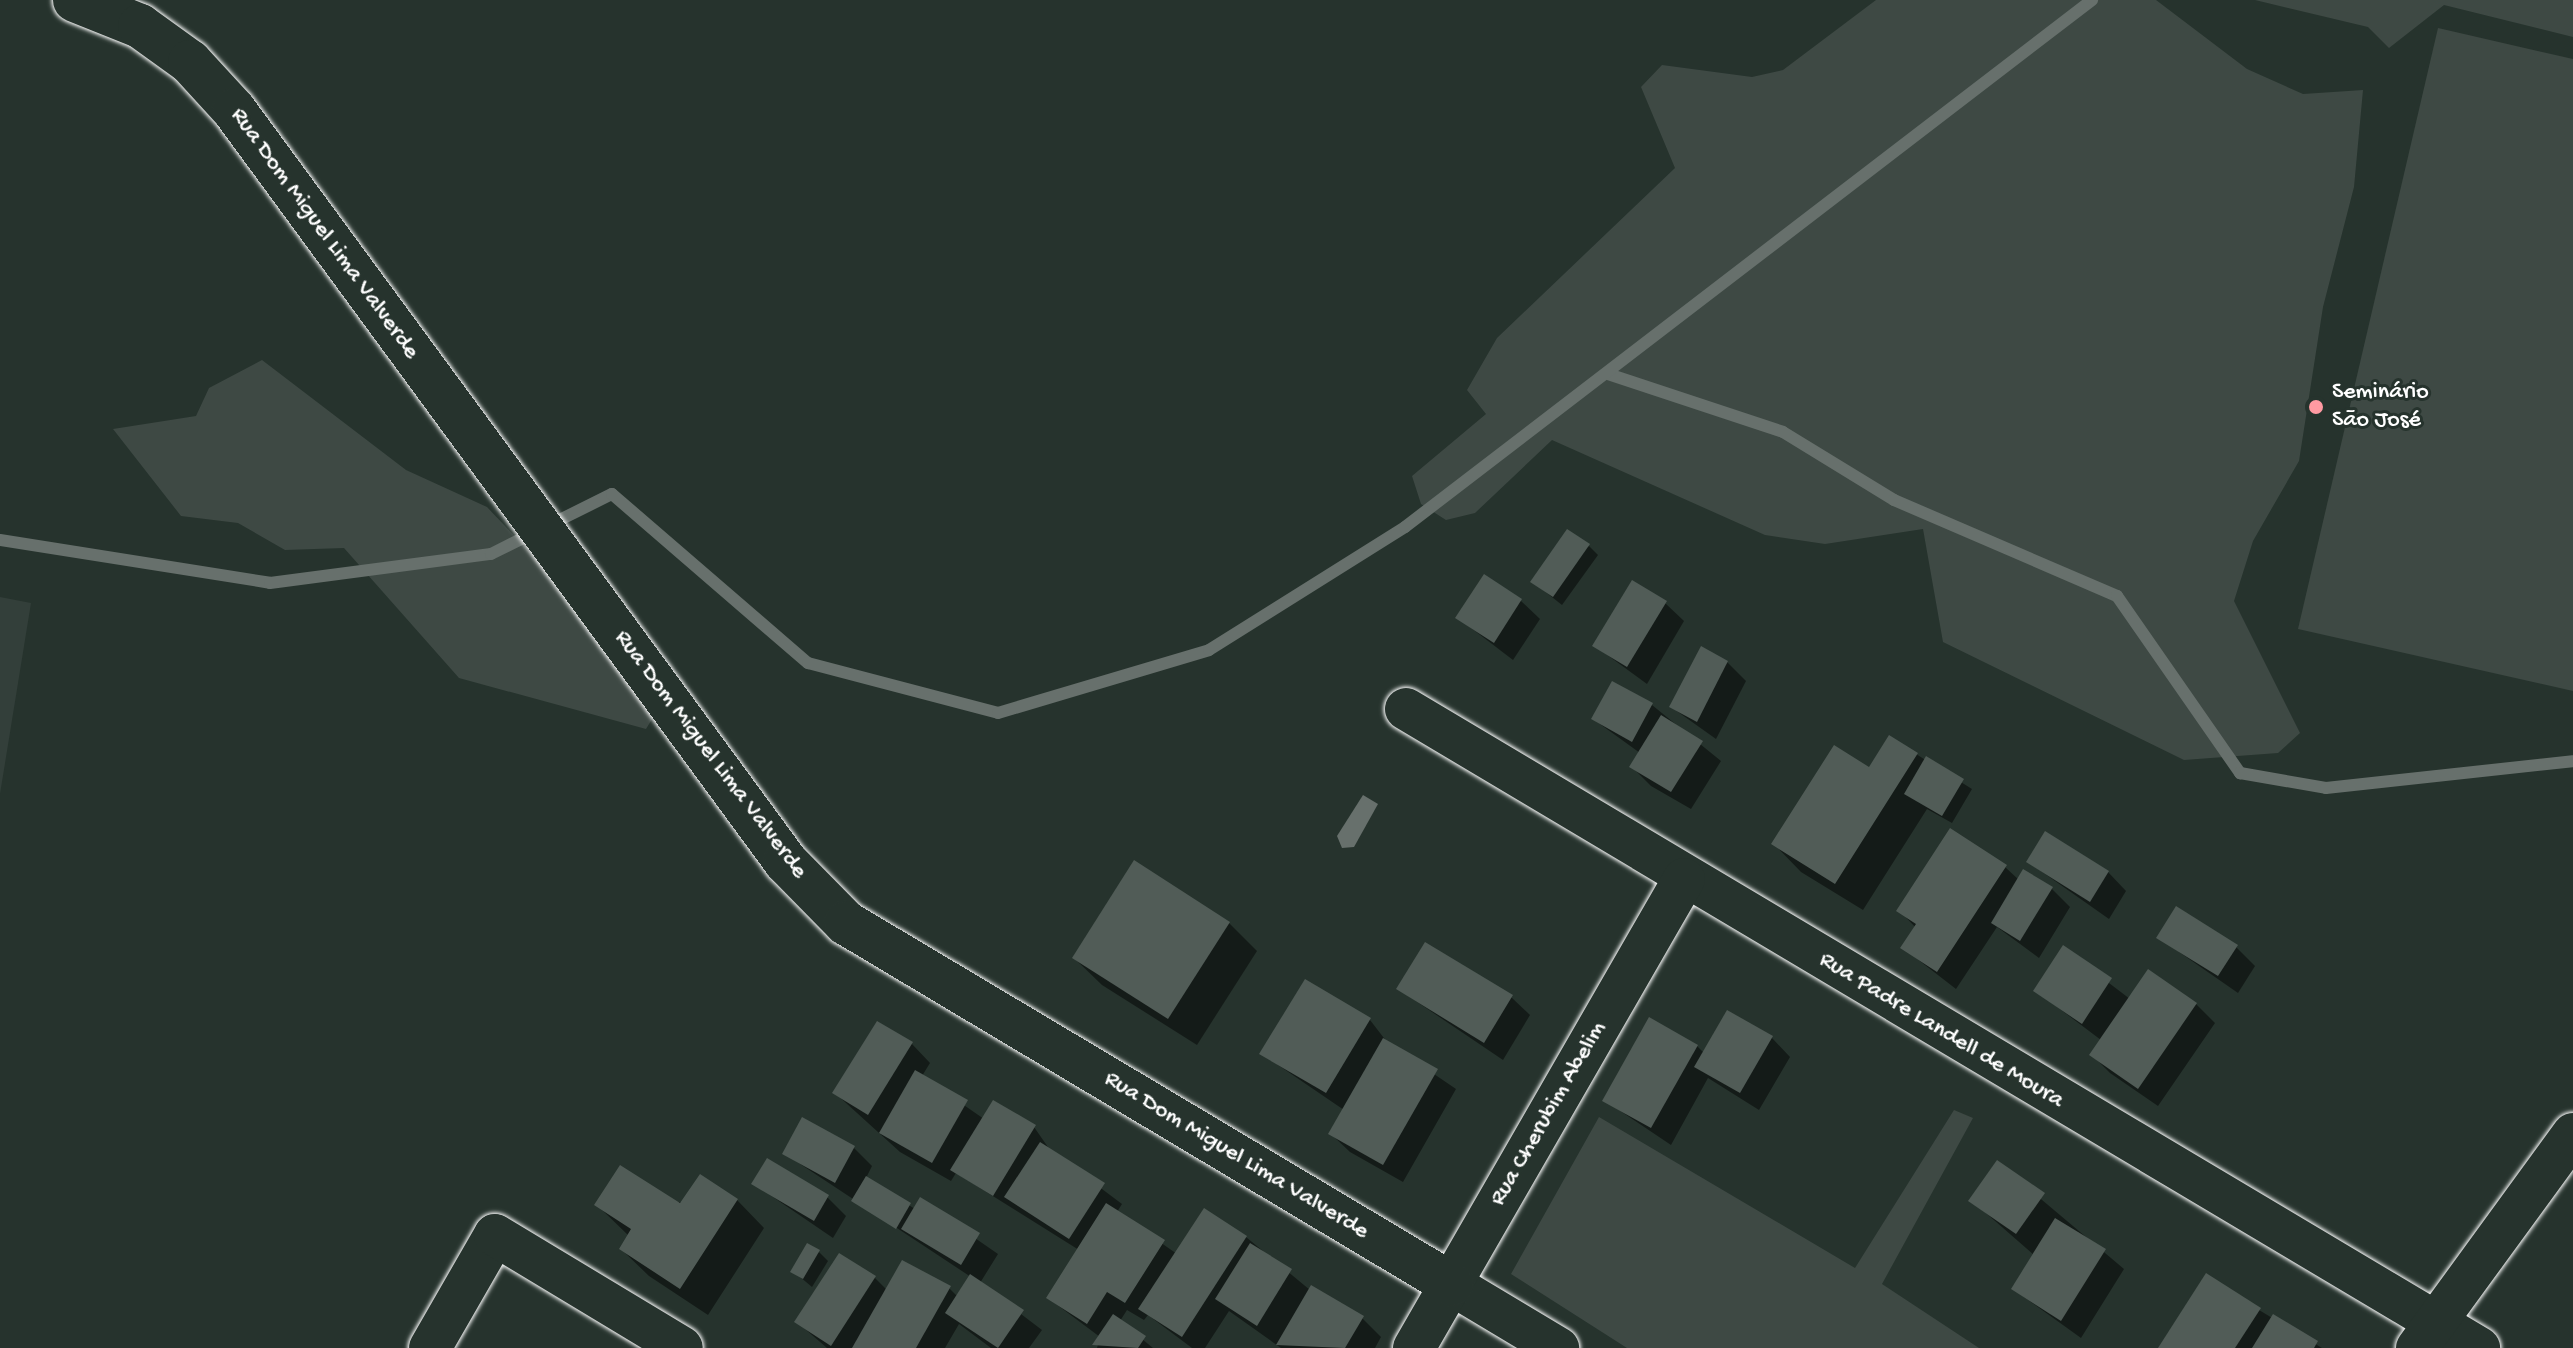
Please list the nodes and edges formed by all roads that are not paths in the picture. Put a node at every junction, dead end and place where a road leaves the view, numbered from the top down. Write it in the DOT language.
graph roads {
  1 [pos="75,0"];
  2 [pos="1406,709"];
  3 [pos="1684,879"];
  4 [pos="2573,1134"];
  5 [pos="1451,1284"];
  6 [pos="2425,1335"];
  7 [pos="430,1348"];
  8 [pos="682,1348"];
  9 [pos="1414,1348"];
  10 [pos="1558,1348"];
  11 [pos="2479,1348"];
  1 -- 5 [label="street, Rua Dom Miguel Lima Valverde"];
  2 -- 3 [label="street, Rua Padre Landell de Moura"];
  3 -- 5 [label="street, Rua Cherubim Abelim"];
  3 -- 6 [label="street, Rua Padre Landell de Moura"];
  4 -- 6 [label="street"];
  5 -- 9 [label="street, Rua Cherubim Abelim"];
  5 -- 10 [label="street, Rua Dom Miguel Lima Valverde"];
  6 -- 11 [label="street, Rua Padre Landell de Moura"];
  7 -- 8 [label="street"];
}
